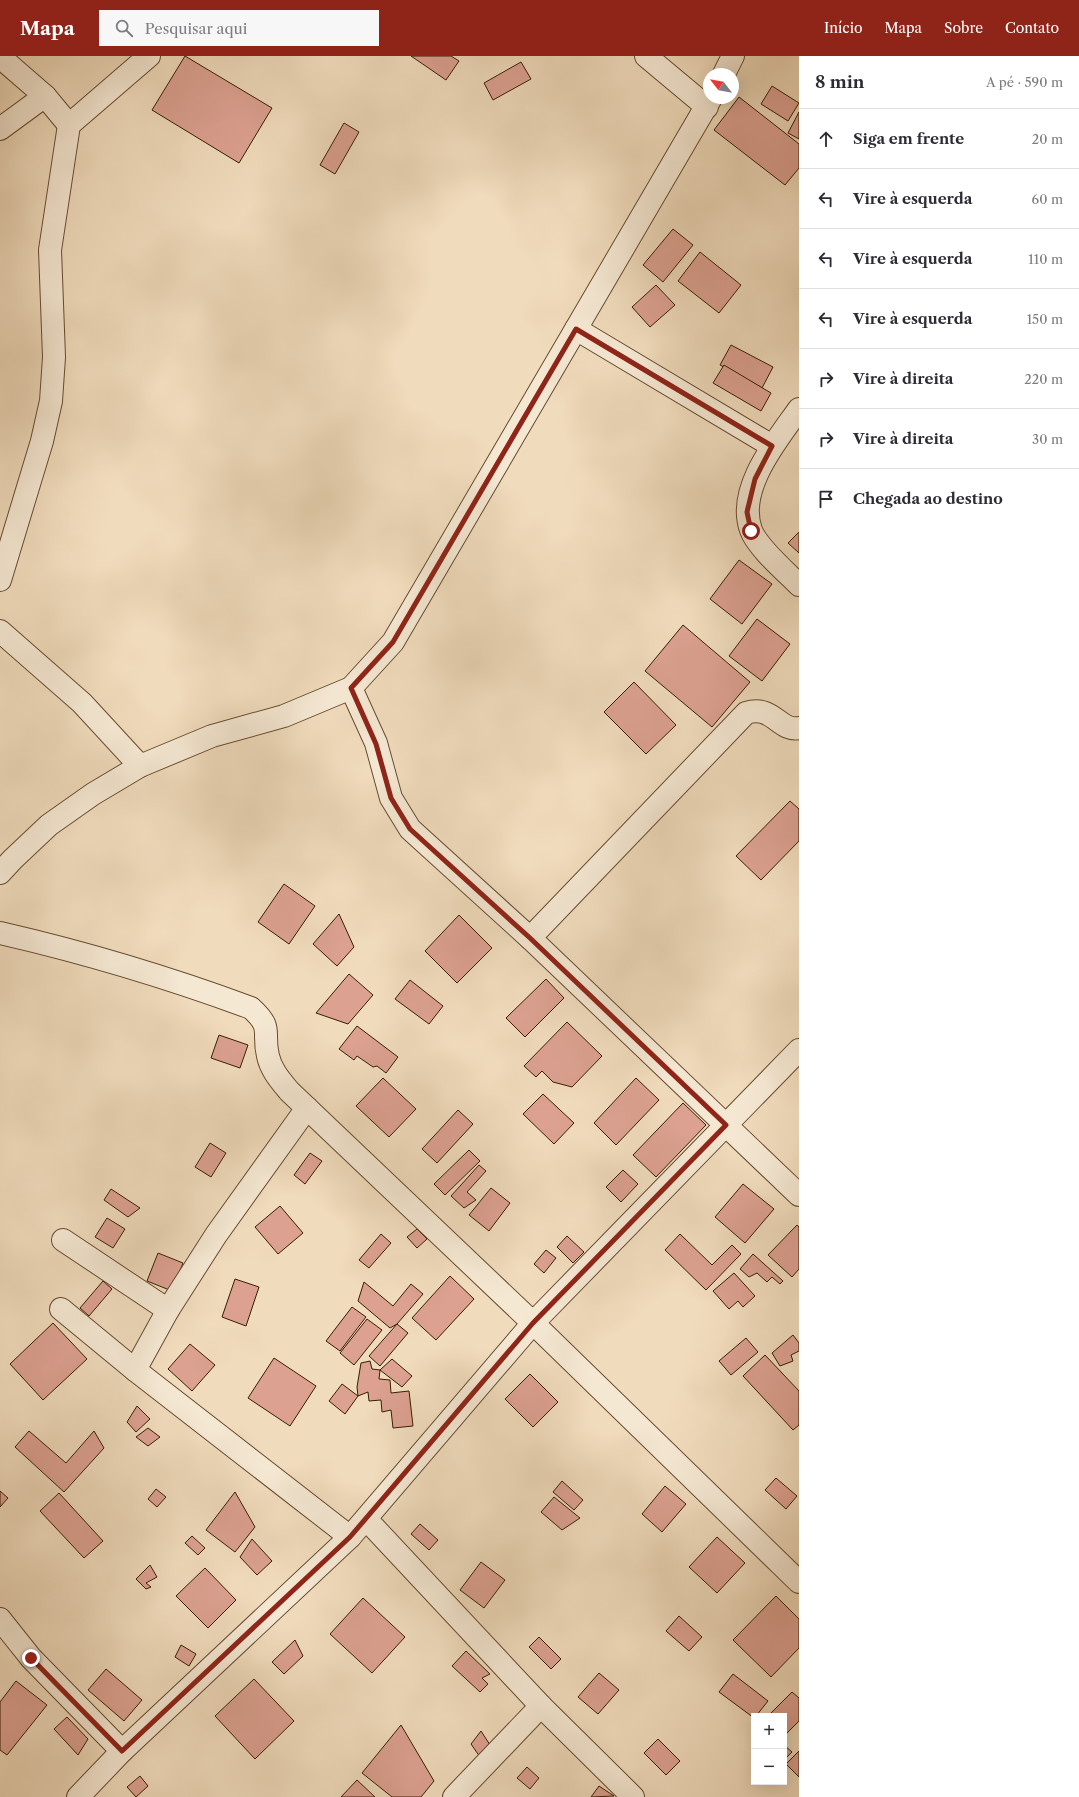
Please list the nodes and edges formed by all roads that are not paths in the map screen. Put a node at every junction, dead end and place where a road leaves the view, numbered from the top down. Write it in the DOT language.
graph roads {
  1 [pos="149,56"];
  2 [pos="646,56"];
  3 [pos="733,56"];
  4 [pos="0,57"];
  5 [pos="727,68"];
  6 [pos="45,96"];
  7 [pos="703,98"];
  8 [pos="708,104"];
  9 [pos="68,124"];
  10 [pos="0,128"];
  11 [pos="576,329"];
  12 [pos="799,409"];
  13 [pos="772,446"];
  14 [pos="0,580"];
  15 [pos="799,585"];
  16 [pos="0,631"];
  17 [pos="351,688"];
  18 [pos="799,728"];
  19 [pos="140,766"];
  20 [pos="0,873"];
  21 [pos="0,933"];
  22 [pos="530,938"];
  23 [pos="799,1050"];
  24 [pos="308,1108"];
  25 [pos="726,1125"];
  26 [pos="799,1195"];
  27 [pos="63,1240"];
  28 [pos="61,1309"];
  29 [pos="168,1310"];
  30 [pos="533,1323"];
  31 [pos="135,1370"];
  32 [pos="366,1519"];
  33 [pos="350,1537"];
  34 [pos="799,1582"];
  35 [pos="0,1619"];
  36 [pos="541,1706"];
  37 [pos="122,1751"];
  38 [pos="78,1797"];
  39 [pos="454,1797"];
  40 [pos="633,1797"];
  1 -- 9 [label="street"];
  2 -- 7 [label="street"];
  3 -- 5 [label="street"];
  4 -- 6 [label="street"];
  6 -- 9 [label="street"];
  6 -- 10 [label="street"];
  8 -- 11 [label="street"];
  9 -- 14 [label="street"];
  11 -- 13 [label="street"];
  11 -- 17 [label="street"];
  12 -- 13 [label="street"];
  13 -- 15 [label="street"];
  16 -- 19 [label="street"];
  17 -- 19 [label="street"];
  17 -- 22 [label="street"];
  18 -- 22 [label="street"];
  19 -- 20 [label="street"];
  21 -- 24 [label="street"];
  22 -- 25 [label="street"];
  23 -- 25 [label="street"];
  24 -- 29 [label="street"];
  24 -- 30 [label="street"];
  25 -- 26 [label="street"];
  25 -- 30 [label="street"];
  27 -- 29 [label="street"];
  28 -- 31 [label="street"];
  29 -- 31 [label="street"];
  30 -- 32 [label="street"];
  30 -- 34 [label="street"];
  31 -- 33 [label="street"];
  32 -- 33 [label="street"];
  32 -- 36 [label="street"];
  33 -- 37 [label="street"];
  35 -- 37 [label="street"];
  36 -- 39 [label="street"];
  36 -- 40 [label="street"];
  37 -- 38 [label="street"];
}
